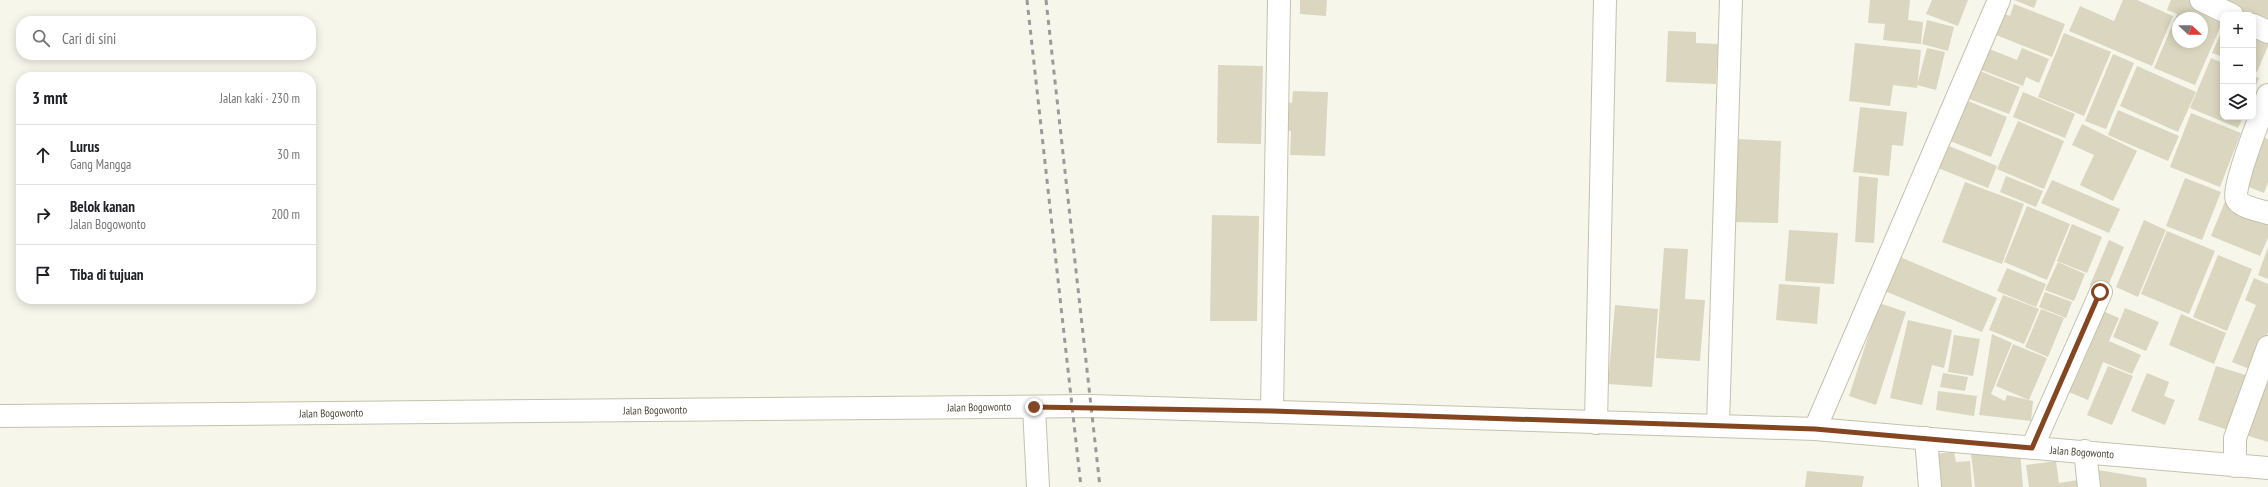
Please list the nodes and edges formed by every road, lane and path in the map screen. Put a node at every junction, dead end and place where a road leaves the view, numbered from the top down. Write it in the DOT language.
graph roads {
  1 [pos="1279,0"];
  2 [pos="1605,0"];
  3 [pos="1731,0"];
  4 [pos="1999,0"];
  5 [pos="2201,0"];
  6 [pos="2226,12"];
  7 [pos="2256,26"];
  8 [pos="2268,32"];
  9 [pos="2268,95"];
  10 [pos="2268,213"];
  11 [pos="2100,292"];
  12 [pos="2268,347"];
  13 [pos="1034,407"];
  14 [pos="1272,411"];
  15 [pos="0,416"];
  16 [pos="1596,423"];
  17 [pos="1718,425"];
  18 [pos="1815,429"];
  19 [pos="1926,438"];
  20 [pos="2032,448"];
  21 [pos="2085,451"];
  22 [pos="2235,466"];
  23 [pos="2268,468"];
  24 [pos="1038,487"];
  25 [pos="1930,487"];
  26 [pos="2089,487"];
  1 -- 14 [label="street"];
  2 -- 16 [label="street"];
  3 -- 17 [label="street"];
  4 -- 18 [label="street"];
  5 -- 6 [label="street"];
  7 -- 8 [label="street"];
  9 -- 10 [label="street"];
  11 -- 20 [label="street"];
  12 -- 22 [label="street"];
  13 -- 14 [label="street, Jalan Bogowonto"];
  13 -- 15 [label="street, Jalan Bogowonto"];
  13 -- 24 [label="street"];
  14 -- 16 [label="street, Jalan Bogowonto"];
  16 -- 17 [label="street, Jalan Bogowonto"];
  17 -- 18 [label="street, Jalan Bogowonto"];
  18 -- 19 [label="street, Jalan Bogowonto"];
  19 -- 20 [label="street, Jalan Bogowonto"];
  19 -- 25 [label="street"];
  20 -- 21 [label="street, Jalan Bogowonto"];
  21 -- 22 [label="street, Jalan Bogowonto"];
  21 -- 26 [label="street"];
  22 -- 23 [label="street, Jalan Bogowonto"];
}
